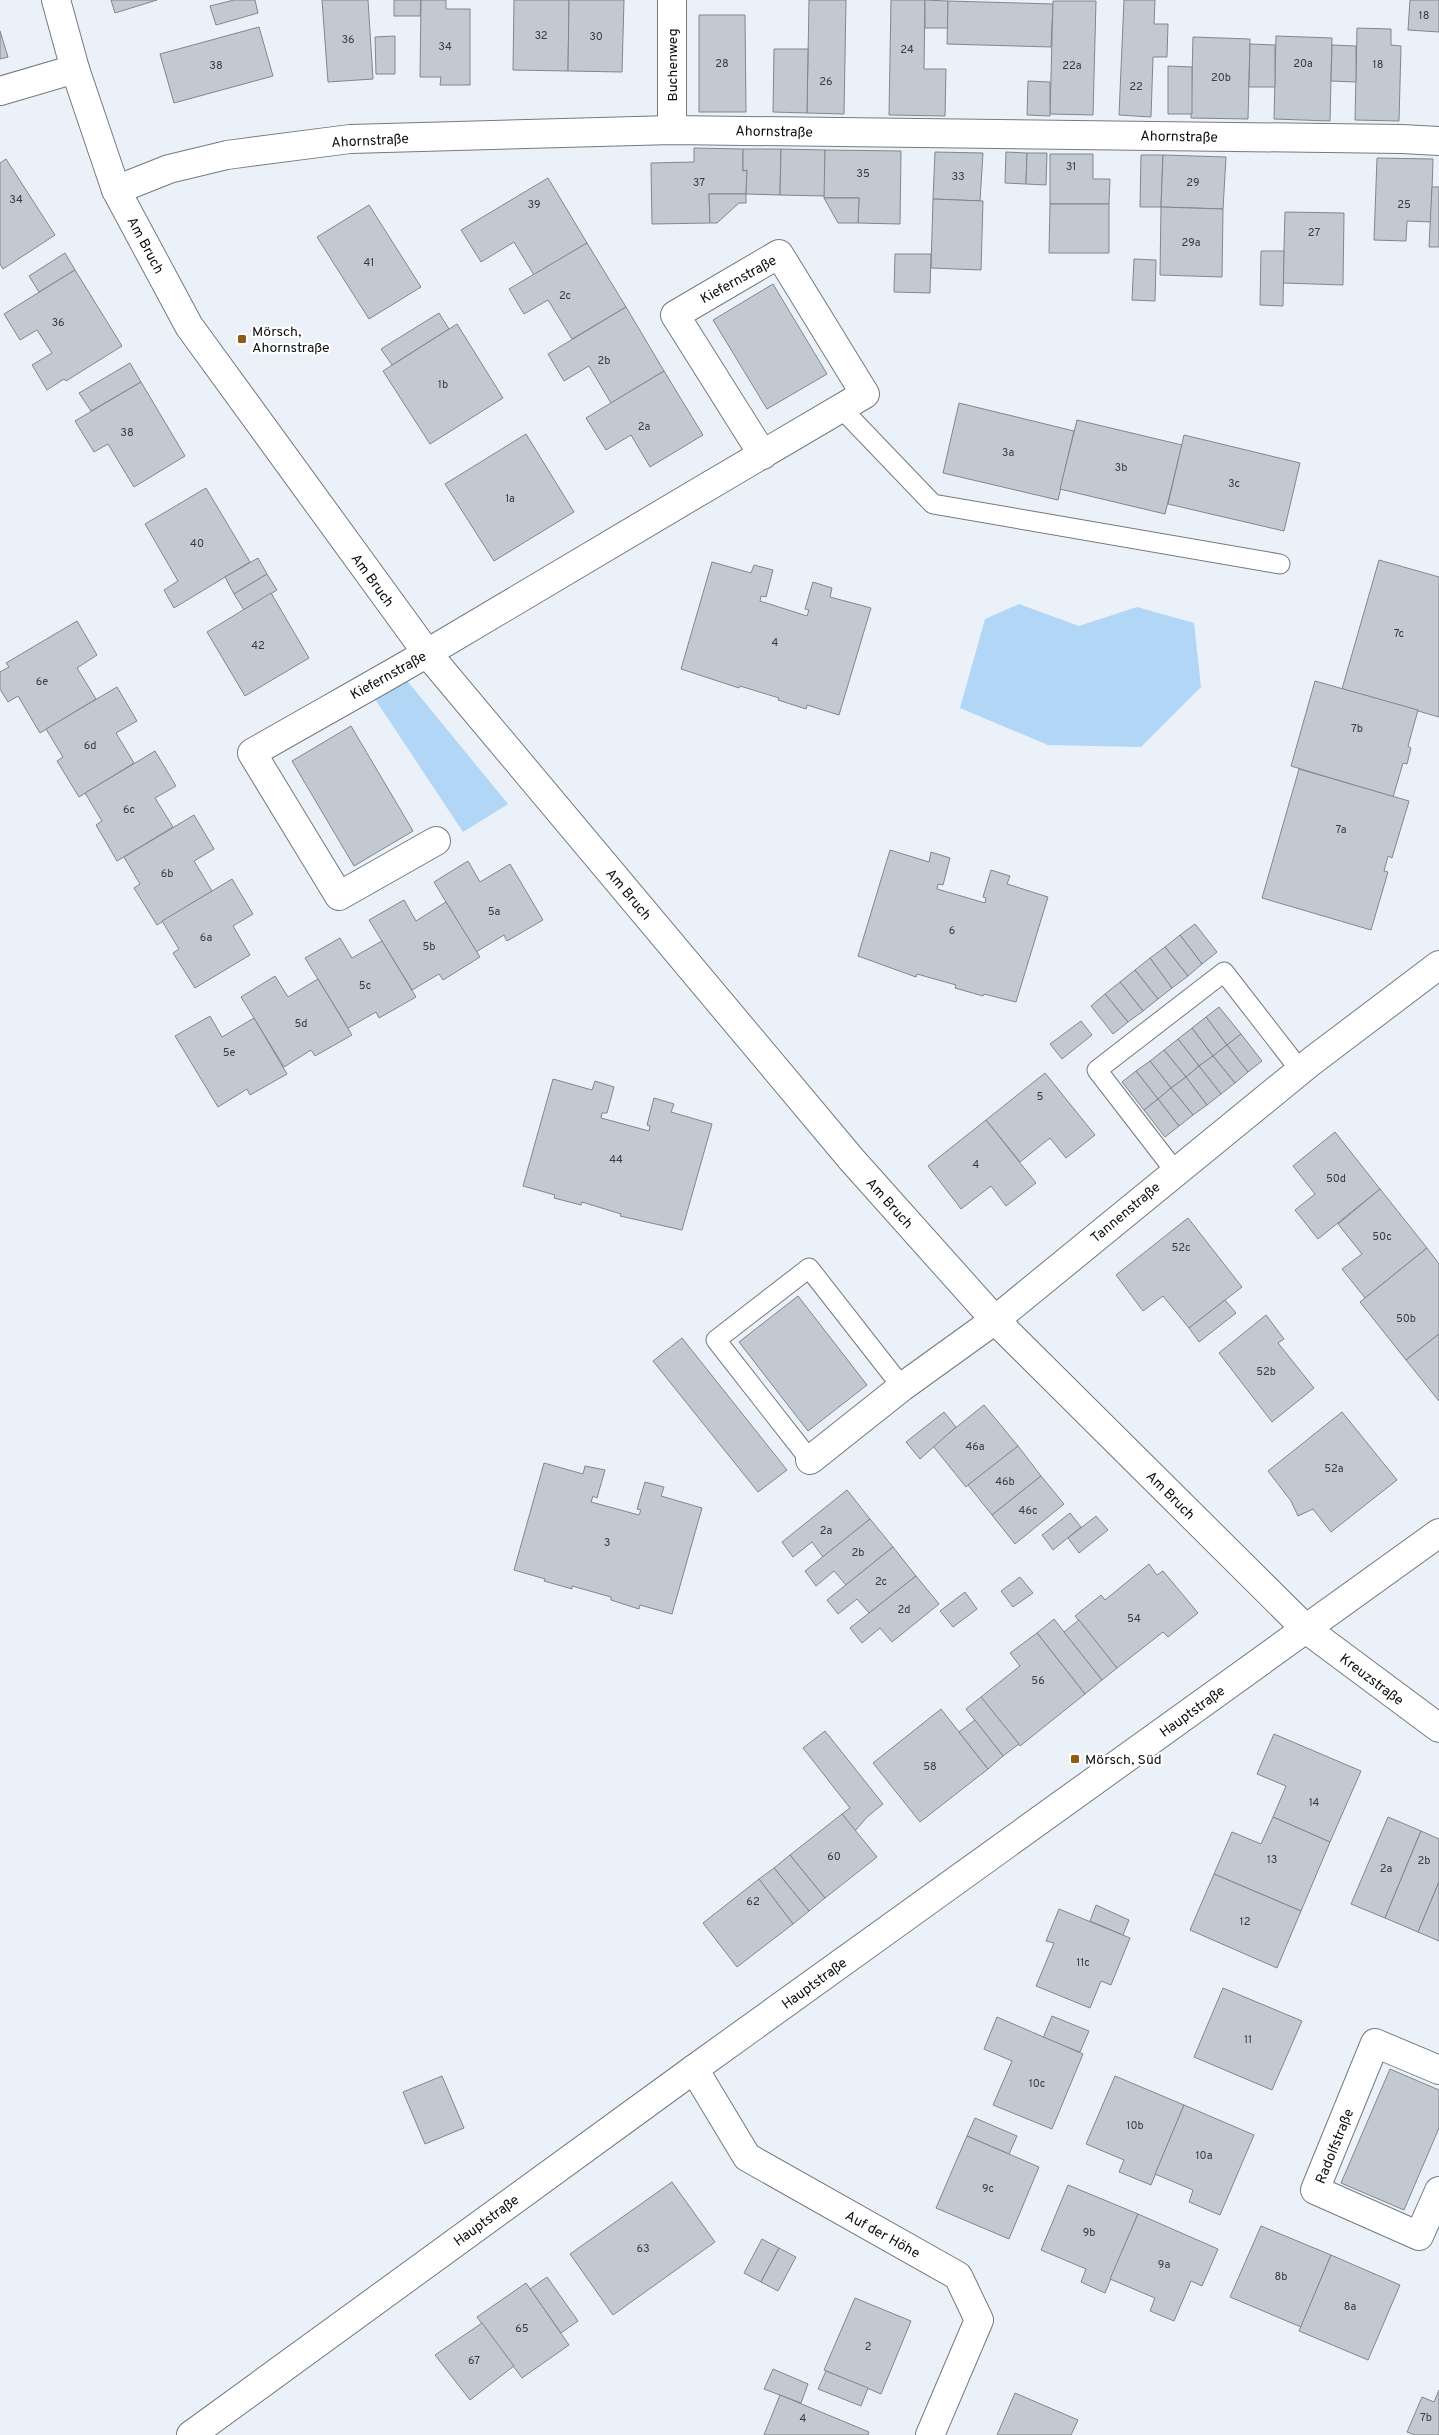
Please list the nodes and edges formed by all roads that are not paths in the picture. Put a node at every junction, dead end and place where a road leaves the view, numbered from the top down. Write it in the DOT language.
graph roads {
  1 [pos="56,0"];
  2 [pos="672,0"];
  3 [pos="76,69"];
  4 [pos="0,91"];
  5 [pos="672,130"];
  6 [pos="1439,141"];
  7 [pos="116,190"];
  8 [pos="841,408"];
  9 [pos="763,454"];
  10 [pos="1280,564"];
  11 [pos="427,653"];
  12 [pos="436,841"];
  13 [pos="1439,965"];
  14 [pos="1300,1070"];
  15 [pos="1175,1171"];
  16 [pos="995,1320"];
  17 [pos="902,1388"];
  18 [pos="810,1460"];
  19 [pos="1439,1533"];
  20 [pos="1306,1629"];
  21 [pos="1439,1728"];
  22 [pos="694,2069"];
  23 [pos="1439,2070"];
  24 [pos="1439,2191"];
  25 [pos="191,2435"];
  26 [pos="930,2435"];
  1 -- 3 [label="street, Am Bruch"];
  2 -- 5 [label="street, Buchenweg"];
  3 -- 4 [label="street"];
  3 -- 7 [label="street, Am Bruch"];
  5 -- 6 [label="street, Ahornstraße"];
  5 -- 7 [label="street, Ahornstraße"];
  7 -- 11 [label="street, Am Bruch"];
  8 -- 9 [label="street, Kiefernstraße"];
  8 -- 9 [label="street, Kiefernstraße"];
  8 -- 10 [label="lane"];
  9 -- 11 [label="street, Kiefernstraße"];
  11 -- 12 [label="street, Kiefernstraße"];
  11 -- 16 [label="street, Am Bruch"];
  13 -- 14 [label="street, Tannenstraße"];
  14 -- 15 [label="street, Tannenstraße"];
  14 -- 15 [label="lane"];
  15 -- 16 [label="street, Tannenstraße"];
  16 -- 17 [label="street, Tannenstraße"];
  16 -- 20 [label="street, Am Bruch"];
  17 -- 18 [label="street, Tannenstraße"];
  17 -- 18 [label="lane"];
  19 -- 20 [label="street, Hauptstraße"];
  20 -- 21 [label="street, Kreuzstraße"];
  20 -- 22 [label="street, Hauptstraße"];
  22 -- 25 [label="street, Hauptstraße"];
  22 -- 26 [label="street, Auf der Höhe"];
  23 -- 24 [label="street, Radolfstraße"];
}
